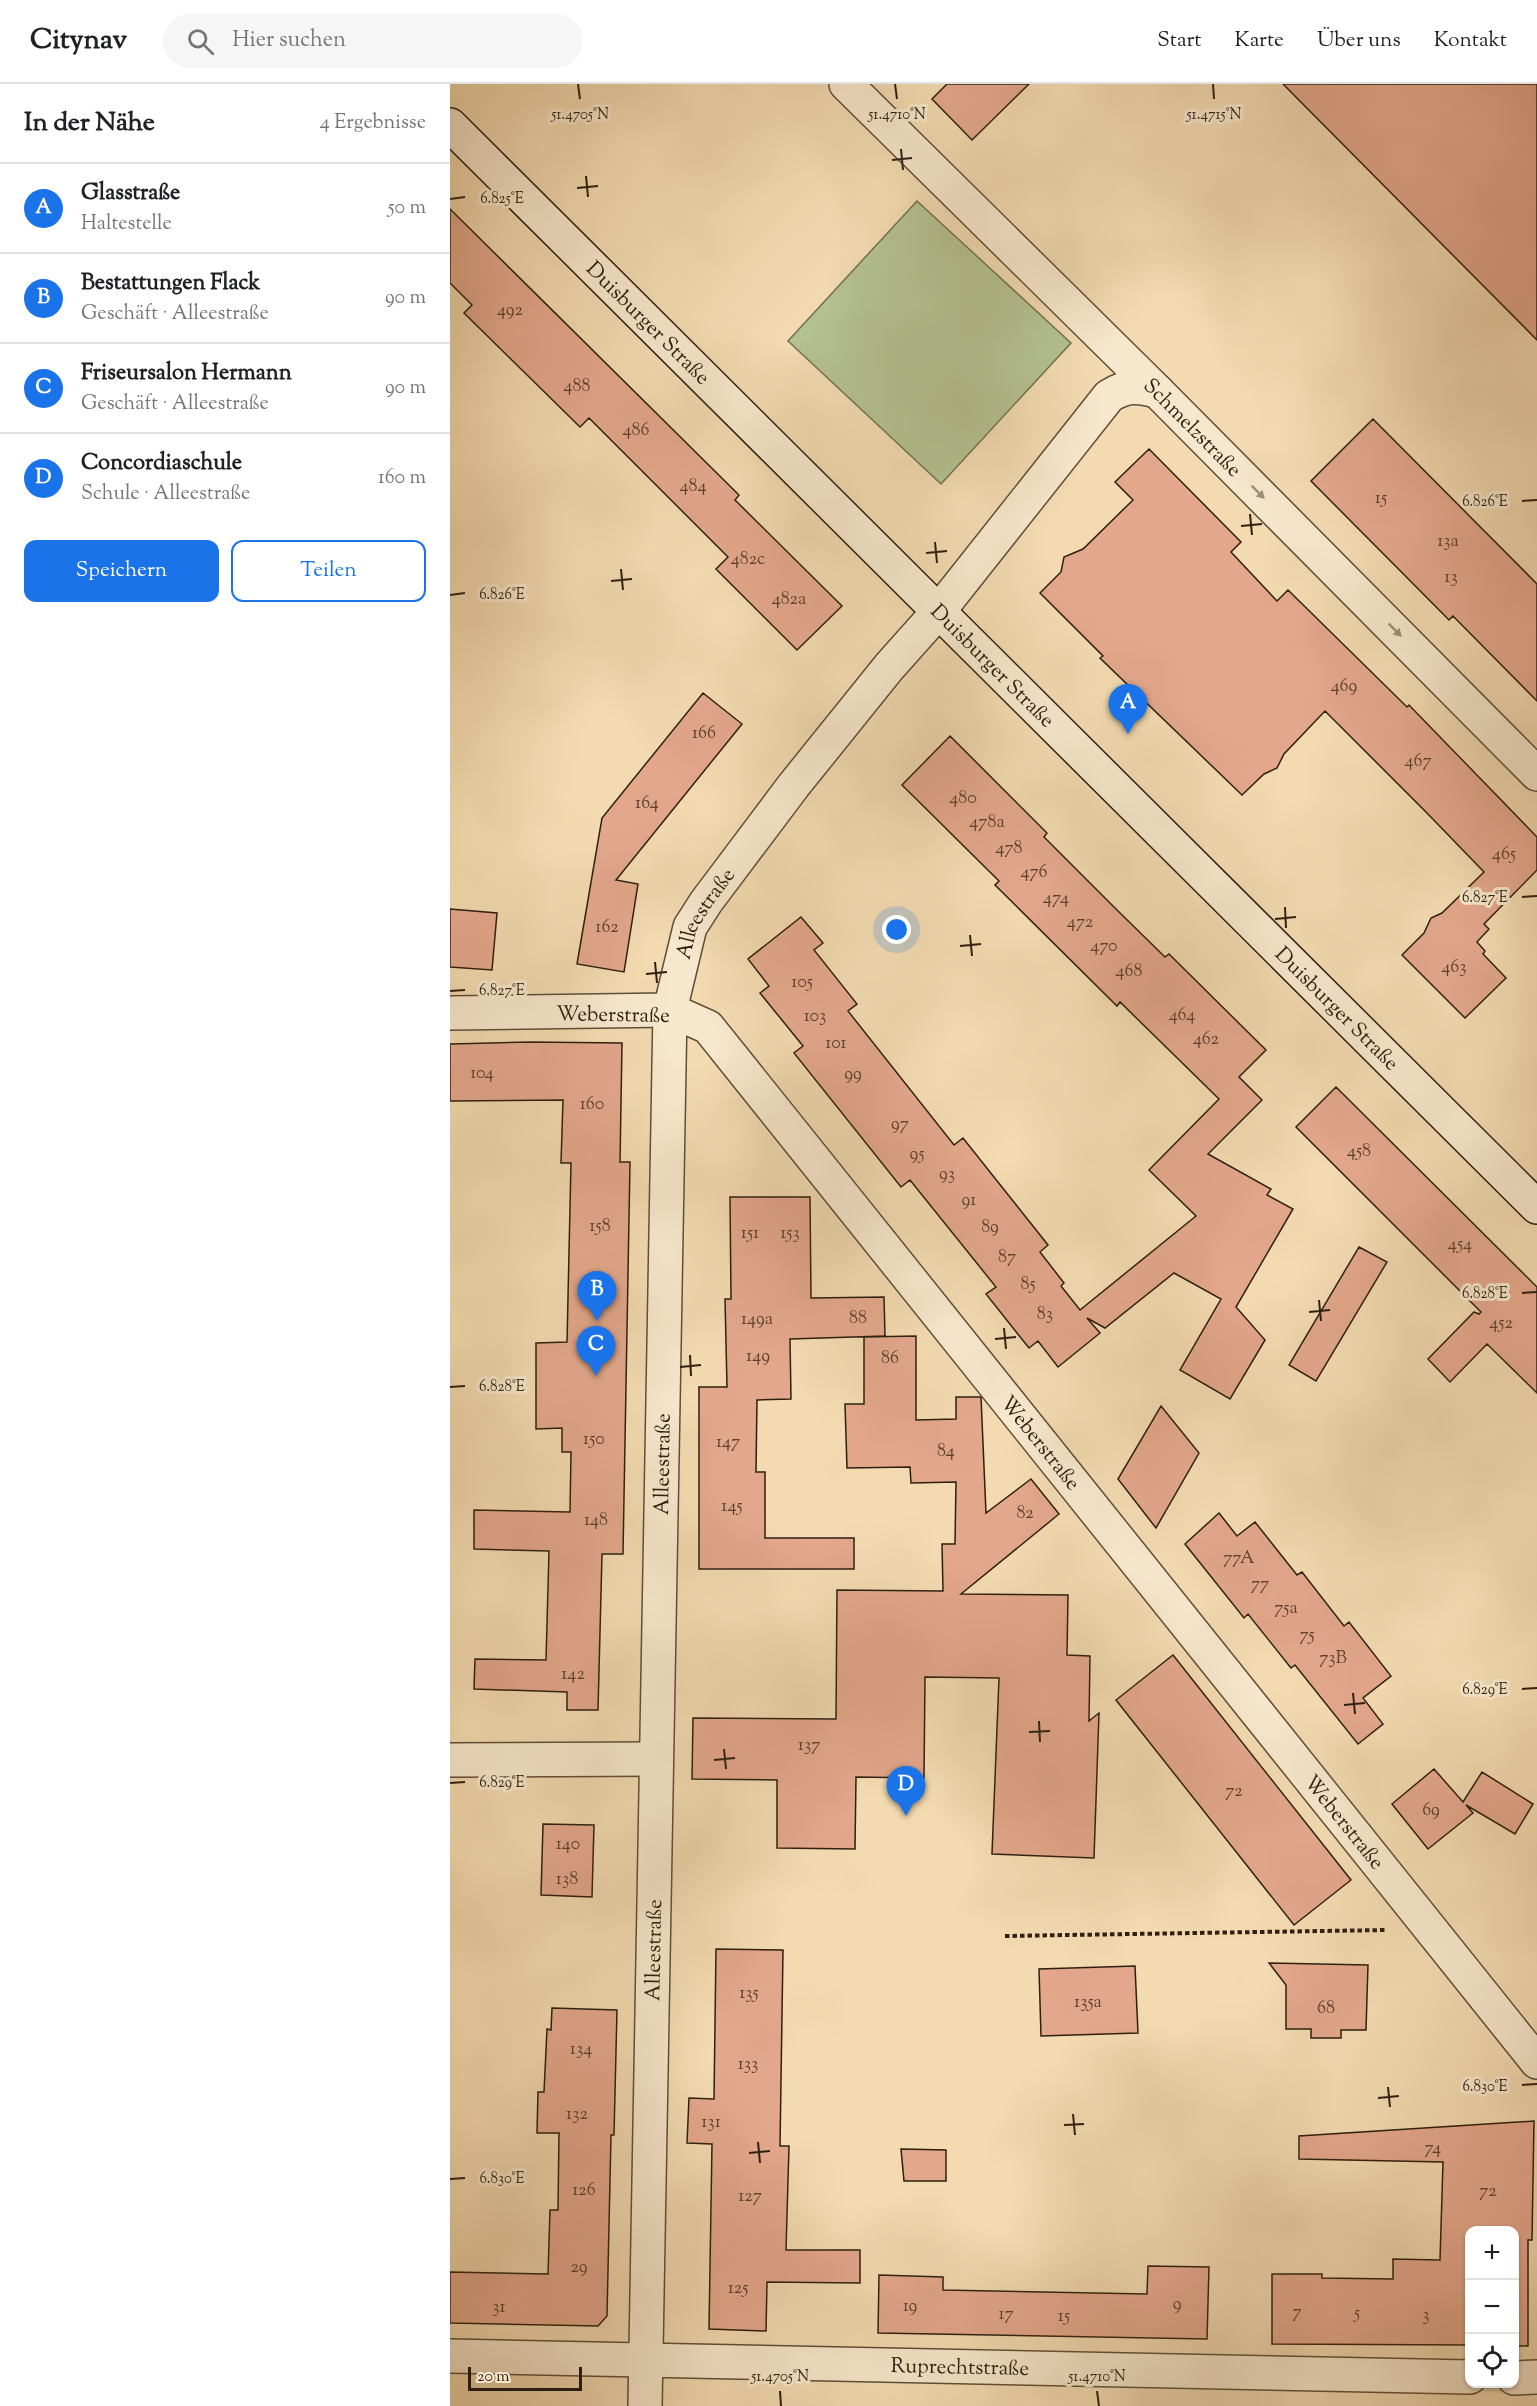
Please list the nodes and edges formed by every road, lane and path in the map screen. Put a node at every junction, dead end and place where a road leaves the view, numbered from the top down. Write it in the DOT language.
graph roads {
  1 [pos="846,84"];
  2 [pos="450,125"];
  3 [pos="1157,391"];
  4 [pos="938,612"];
  5 [pos="1537,774"];
  6 [pos="670,1010"];
  7 [pos="450,1013"];
  8 [pos="1537,1207"];
  9 [pos="656,1759"];
  10 [pos="450,1760"];
  11 [pos="1432,1930"];
  12 [pos="1005,1936"];
  13 [pos="1537,2062"];
  14 [pos="450,2356"];
  15 [pos="646,2360"];
  16 [pos="1465,2377"];
  17 [pos="1537,2377"];
  18 [pos="1519,2378"];
  19 [pos="645,2406"];
  1 -- 3 [label="street, Schmelzstraße"];
  2 -- 4 [label="street, Duisburger Straße"];
  3 -- 4 [label="street, Alleestraße"];
  3 -- 5 [label="street, Schmelzstraße, one-way"];
  4 -- 6 [label="street, Alleestraße"];
  4 -- 8 [label="street, Duisburger Straße"];
  6 -- 7 [label="street, Weberstraße"];
  6 -- 9 [label="street, Alleestraße"];
  6 -- 11 [label="street, Weberstraße"];
  9 -- 10 [label="street"];
  9 -- 15 [label="street, Alleestraße"];
  11 -- 12 [label="path"];
  11 -- 13 [label="street, Weberstraße"];
  14 -- 15 [label="street, Ruprechtstraße"];
  15 -- 16 [label="street, Ruprechtstraße"];
  15 -- 19 [label="street, Alleestraße"];
  17 -- 18 [label="street"];
}
